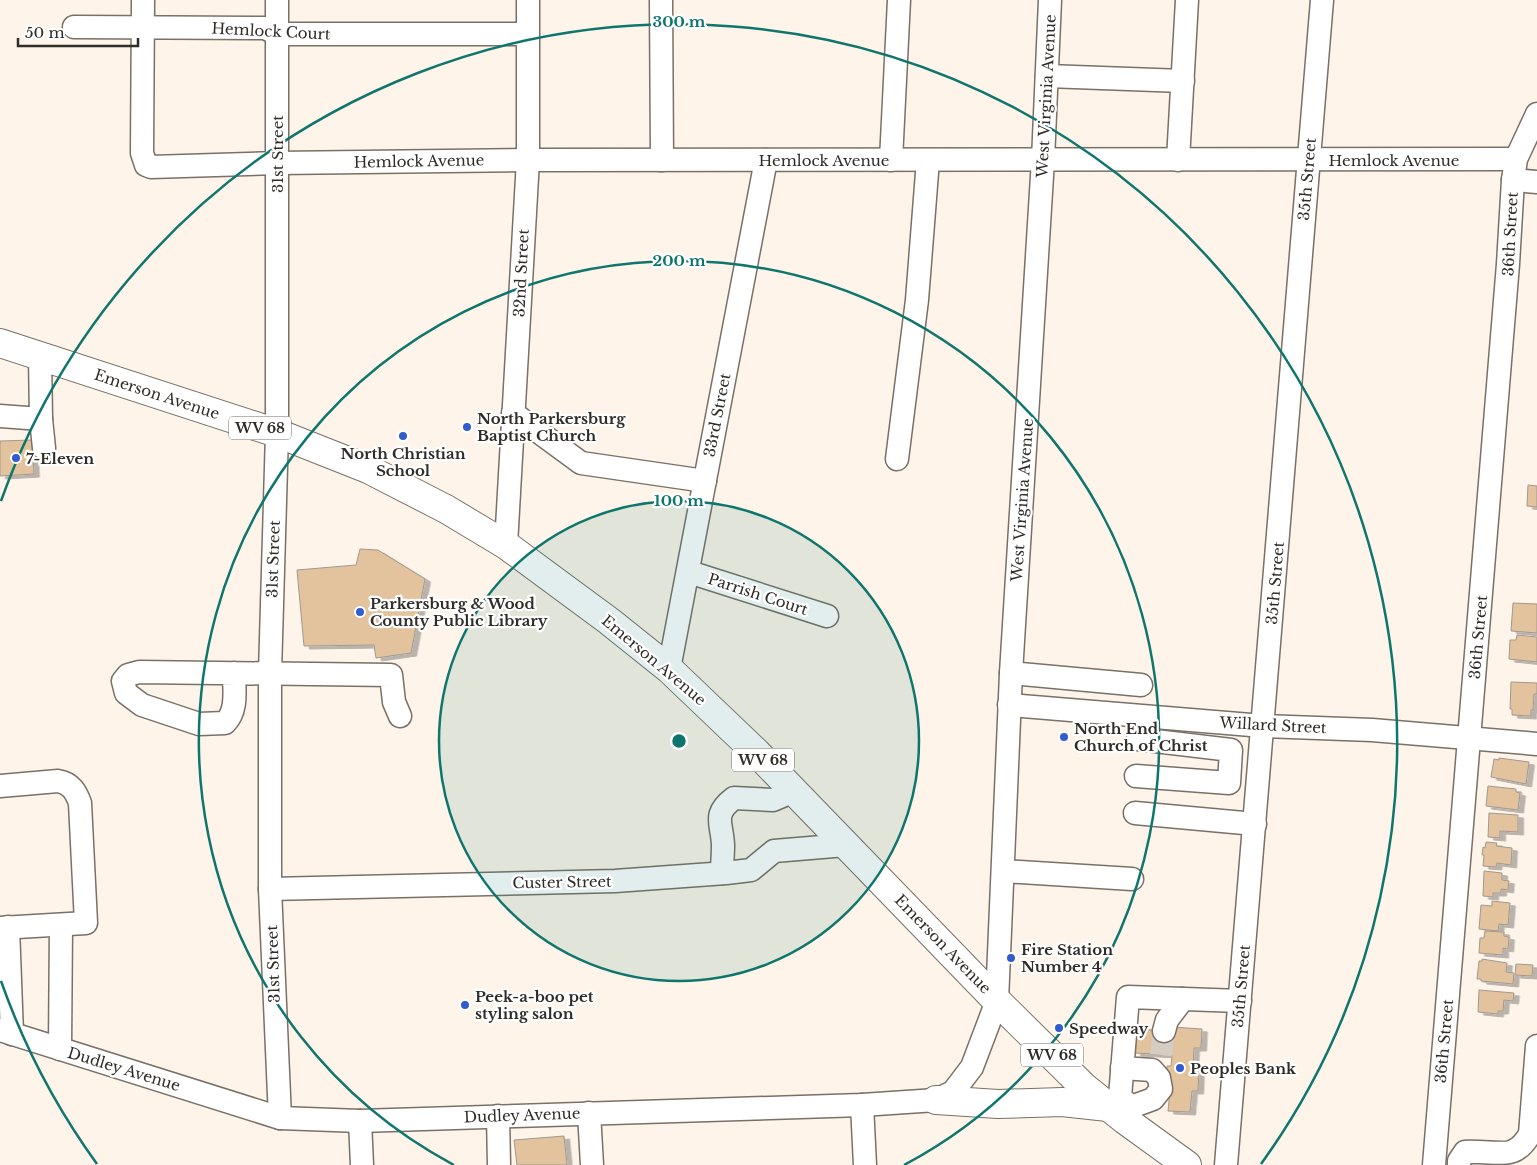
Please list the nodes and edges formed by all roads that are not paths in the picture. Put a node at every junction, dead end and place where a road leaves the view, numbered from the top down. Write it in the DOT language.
graph roads {
  1 [pos="143,0"];
  2 [pos="277,0"];
  3 [pos="528,0"];
  4 [pos="661,0"];
  5 [pos="899,0"];
  6 [pos="1050,0"];
  7 [pos="1187,0"];
  8 [pos="1322,0"];
  9 [pos="74,27"];
  10 [pos="143,27"];
  11 [pos="277,34"];
  12 [pos="527,34"];
  13 [pos="1047,76"];
  14 [pos="1183,81"];
  15 [pos="1537,114"];
  16 [pos="528,160"];
  17 [pos="662,160"];
  18 [pos="766,160"];
  19 [pos="891,160"];
  20 [pos="928,160"];
  21 [pos="1043,160"];
  22 [pos="1178,160"];
  23 [pos="1309,160"];
  24 [pos="277,162"];
  25 [pos="1514,170"];
  26 [pos="1537,182"];
  27 [pos="0,342"];
  28 [pos="40,356"];
  29 [pos="513,413"];
  30 [pos="0,416"];
  31 [pos="41,419"];
  32 [pos="276,433"];
  33 [pos="44,448"];
  34 [pos="897,458"];
  35 [pos="705,481"];
  36 [pos="506,545"];
  37 [pos="688,572"];
  38 [pos="827,616"];
  39 [pos="669,669"];
  40 [pos="234,673"];
  41 [pos="270,673"];
  42 [pos="1011,673"];
  43 [pos="1141,684"];
  44 [pos="1009,705"];
  45 [pos="400,716"];
  46 [pos="1263,726"];
  47 [pos="1138,739"];
  48 [pos="1469,739"];
  49 [pos="1537,744"];
  50 [pos="1230,767"];
  51 [pos="1260,770"];
  52 [pos="1136,776"];
  53 [pos="0,786"];
  54 [pos="794,791"];
  55 [pos="1135,813"];
  56 [pos="1255,824"];
  57 [pos="846,845"];
  58 [pos="1003,871"];
  59 [pos="722,873"];
  60 [pos="1132,878"];
  61 [pos="270,888"];
  62 [pos="60,924"];
  63 [pos="4,927"];
  64 [pos="1183,999"];
  65 [pos="997,1001"];
  66 [pos="1240,1001"];
  67 [pos="1164,1030"];
  68 [pos="6,1032"];
  69 [pos="1537,1046"];
  70 [pos="60,1049"];
  71 [pos="1122,1068"];
  72 [pos="1535,1098"];
  73 [pos="936,1100"];
  74 [pos="862,1105"];
  75 [pos="1122,1112"];
  76 [pos="589,1113"];
  77 [pos="498,1116"];
  78 [pos="280,1118"];
  79 [pos="360,1121"];
  80 [pos="362,1165"];
  81 [pos="499,1165"];
  82 [pos="592,1165"];
  83 [pos="865,1165"];
  84 [pos="1186,1165"];
  85 [pos="1226,1165"];
  86 [pos="1434,1165"];
  87 [pos="1459,1165"];
  1 -- 10 [label="street"];
  2 -- 11 [label="street, 31st Street"];
  3 -- 12 [label="street, 32nd Street"];
  4 -- 17 [label="street"];
  5 -- 19 [label="street"];
  6 -- 13 [label="street, West Virginia Avenue"];
  7 -- 14 [label="street"];
  8 -- 23 [label="street, 35th Street"];
  9 -- 10 [label="street, Hemlock Court"];
  10 -- 11 [label="street, Hemlock Court"];
  10 -- 24 [label="street, Hemlock Avenue"];
  11 -- 12 [label="street, Hemlock Court"];
  11 -- 24 [label="street, 31st Street"];
  12 -- 16 [label="street, 32nd Street"];
  13 -- 14 [label="street"];
  13 -- 21 [label="street, West Virginia Avenue"];
  14 -- 22 [label="street"];
  15 -- 25 [label="street, 36th Street"];
  16 -- 17 [label="street, Hemlock Avenue"];
  16 -- 24 [label="street, Hemlock Avenue"];
  16 -- 29 [label="street, 32nd Street"];
  17 -- 18 [label="street, Hemlock Avenue"];
  18 -- 19 [label="street, Hemlock Avenue"];
  18 -- 35 [label="street, 33rd Street"];
  19 -- 20 [label="street, Hemlock Avenue"];
  20 -- 21 [label="street, Hemlock Avenue"];
  20 -- 34 [label="street"];
  21 -- 22 [label="street, Hemlock Avenue"];
  21 -- 42 [label="street, West Virginia Avenue"];
  22 -- 23 [label="street, Hemlock Avenue"];
  23 -- 25 [label="street, Hemlock Avenue"];
  23 -- 46 [label="street, 35th Street"];
  24 -- 32 [label="street, 31st Street"];
  25 -- 26 [label="street, Hemlock Avenue"];
  25 -- 48 [label="street, 36th Street"];
  27 -- 28 [label="main road, Emerson Avenue / WV 68"];
  28 -- 31 [label="street"];
  28 -- 32 [label="main road, Emerson Avenue / WV 68"];
  29 -- 35 [label="street"];
  29 -- 36 [label="street, 32nd Street"];
  30 -- 31 [label="street"];
  31 -- 33 [label="street"];
  32 -- 36 [label="main road, Emerson Avenue / WV 68"];
  32 -- 41 [label="street, 31st Street"];
  35 -- 37 [label="street, 33rd Street"];
  36 -- 39 [label="main road, Emerson Avenue / WV 68"];
  37 -- 38 [label="street, Parrish Court"];
  37 -- 39 [label="street, 33rd Street"];
  39 -- 54 [label="main road, Emerson Avenue / WV 68"];
  40 -- 40 [label="street"];
  40 -- 41 [label="street"];
  41 -- 45 [label="street"];
  41 -- 61 [label="street, 31st Street"];
  42 -- 43 [label="street"];
  42 -- 44 [label="street, West Virginia Avenue"];
  44 -- 46 [label="street, Willard Street"];
  44 -- 58 [label="street, West Virginia Avenue"];
  46 -- 48 [label="street, Willard Street"];
  46 -- 51 [label="street, 35th Street"];
  47 -- 50 [label="street"];
  48 -- 49 [label="street, Willard Street"];
  48 -- 86 [label="street, 36th Street"];
  50 -- 51 [label="street"];
  50 -- 52 [label="street"];
  51 -- 56 [label="street, 35th Street"];
  53 -- 62 [label="street"];
  54 -- 57 [label="main road, Emerson Avenue / WV 68"];
  54 -- 59 [label="street"];
  55 -- 56 [label="street"];
  56 -- 66 [label="street, 35th Street"];
  57 -- 59 [label="street, Custer Street"];
  57 -- 65 [label="main road, Emerson Avenue / WV 68"];
  58 -- 60 [label="street"];
  58 -- 65 [label="street, West Virginia Avenue"];
  59 -- 61 [label="street, Custer Street"];
  61 -- 78 [label="street, 31st Street"];
  62 -- 63 [label="street"];
  62 -- 70 [label="street"];
  63 -- 68 [label="street"];
  64 -- 66 [label="street"];
  64 -- 67 [label="street"];
  64 -- 71 [label="street"];
  65 -- 73 [label="street, Dudley Avenue"];
  65 -- 75 [label="main road, Emerson Avenue / WV 68"];
  66 -- 85 [label="street, 35th Street"];
  68 -- 70 [label="street, Dudley Avenue"];
  69 -- 72 [label="street"];
  70 -- 78 [label="street, Dudley Avenue"];
  71 -- 75 [label="street"];
  71 -- 75 [label="street"];
  72 -- 87 [label="street"];
  73 -- 74 [label="street, Dudley Avenue"];
  73 -- 75 [label="main road"];
  74 -- 76 [label="street, Dudley Avenue"];
  74 -- 83 [label="street"];
  75 -- 84 [label="main road, Emerson Avenue / WV 68"];
  76 -- 77 [label="street, Dudley Avenue"];
  76 -- 82 [label="street"];
  77 -- 79 [label="street, Dudley Avenue"];
  77 -- 81 [label="street"];
  78 -- 79 [label="street, Dudley Avenue"];
  79 -- 80 [label="street"];
}
